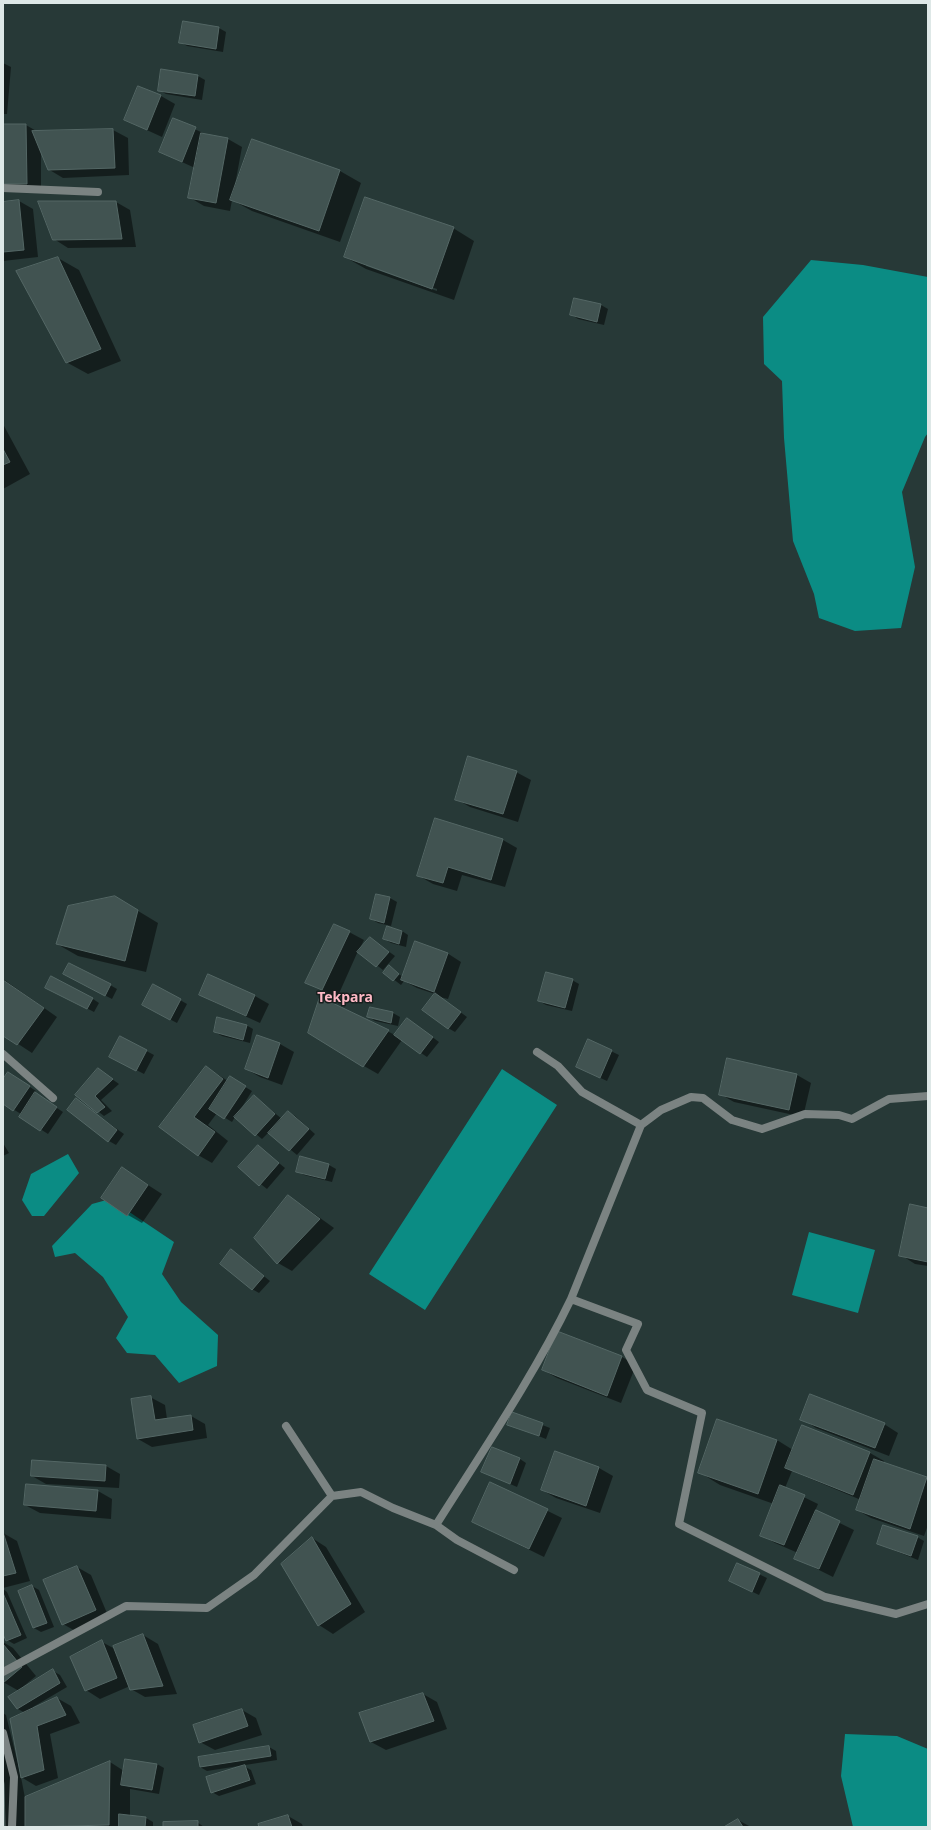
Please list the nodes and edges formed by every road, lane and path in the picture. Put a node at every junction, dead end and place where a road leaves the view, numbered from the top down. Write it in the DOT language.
graph roads {
  1 [pos="3,188"];
  2 [pos="98,192"];
  3 [pos="537,1052"];
  4 [pos="3,1054"];
  5 [pos="928,1096"];
  6 [pos="53,1098"];
  7 [pos="641,1125"];
  8 [pos="571,1299"];
  9 [pos="286,1426"];
  10 [pos="332,1496"];
  11 [pos="436,1525"];
  12 [pos="514,1570"];
  13 [pos="928,1604"];
  14 [pos="3,1672"];
  15 [pos="3,1733"];
  16 [pos="12,1827"];
  1 -- 2 [label="street"];
  3 -- 7 [label="street"];
  4 -- 6 [label="street"];
  5 -- 7 [label="street"];
  7 -- 8 [label="street"];
  8 -- 11 [label="street"];
  8 -- 13 [label="street"];
  9 -- 10 [label="street"];
  10 -- 11 [label="street"];
  10 -- 14 [label="street"];
  11 -- 12 [label="street"];
  15 -- 16 [label="street"];
}
